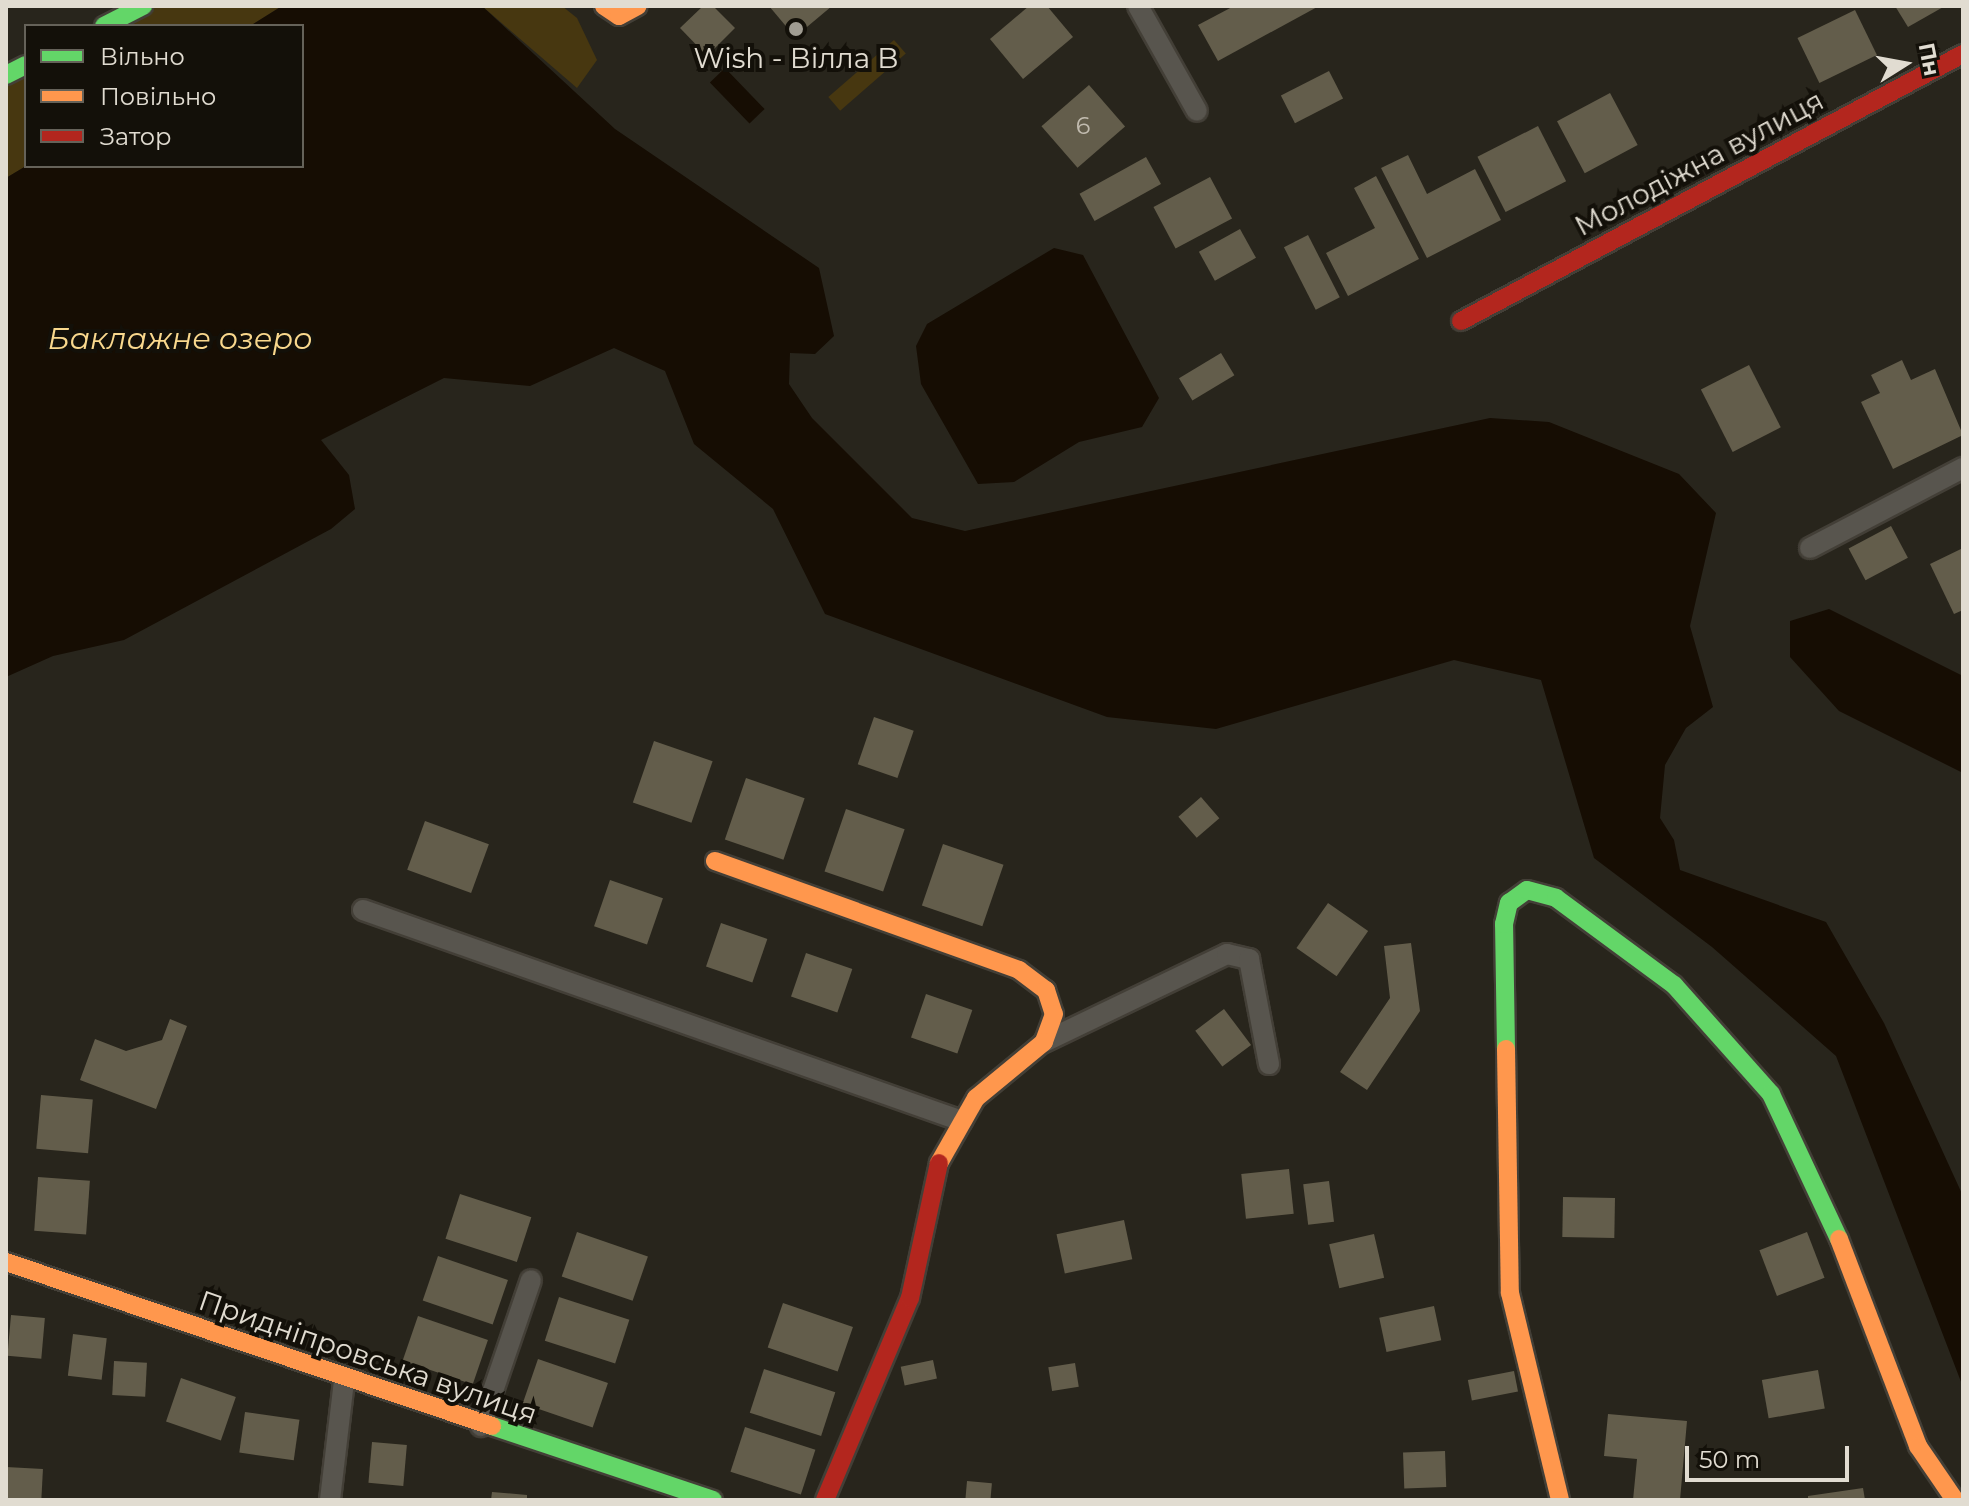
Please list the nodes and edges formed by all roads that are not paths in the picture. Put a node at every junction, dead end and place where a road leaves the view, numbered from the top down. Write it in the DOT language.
graph roads {
  1 [pos="143,6"];
  2 [pos="604,6"];
  3 [pos="638,6"];
  4 [pos="1138,6"];
  5 [pos="108,24"];
  6 [pos="1963,54"];
  7 [pos="24,66"];
  8 [pos="6,75"];
  9 [pos="1197,111"];
  10 [pos="1461,321"];
  11 [pos="1963,468"];
  12 [pos="1810,548"];
  13 [pos="715,861"];
  14 [pos="363,910"];
  15 [pos="1044,1042"];
  16 [pos="1269,1064"];
  17 [pos="962,1121"];
  18 [pos="6,1262"];
  19 [pos="531,1280"];
  20 [pos="344,1380"];
  21 [pos="481,1426"];
  22 [pos="330,1500"];
  23 [pos="713,1500"];
  24 [pos="825,1500"];
  25 [pos="1560,1500"];
  26 [pos="1955,1500"];
  1 -- 5 [label="street"];
  2 -- 3 [label="street"];
  4 -- 9 [label="street"];
  6 -- 10 [label="street, Молодіжна вулиця"];
  7 -- 8 [label="street"];
  11 -- 12 [label="street"];
  13 -- 15 [label="street"];
  14 -- 17 [label="street"];
  15 -- 16 [label="street"];
  15 -- 17 [label="street"];
  17 -- 24 [label="street"];
  18 -- 20 [label="street, Придніпровська вулиця"];
  19 -- 21 [label="street"];
  20 -- 21 [label="street, Придніпровська вулиця"];
  20 -- 22 [label="street"];
  21 -- 23 [label="street, Придніпровська вулиця"];
  25 -- 26 [label="street"];
}
